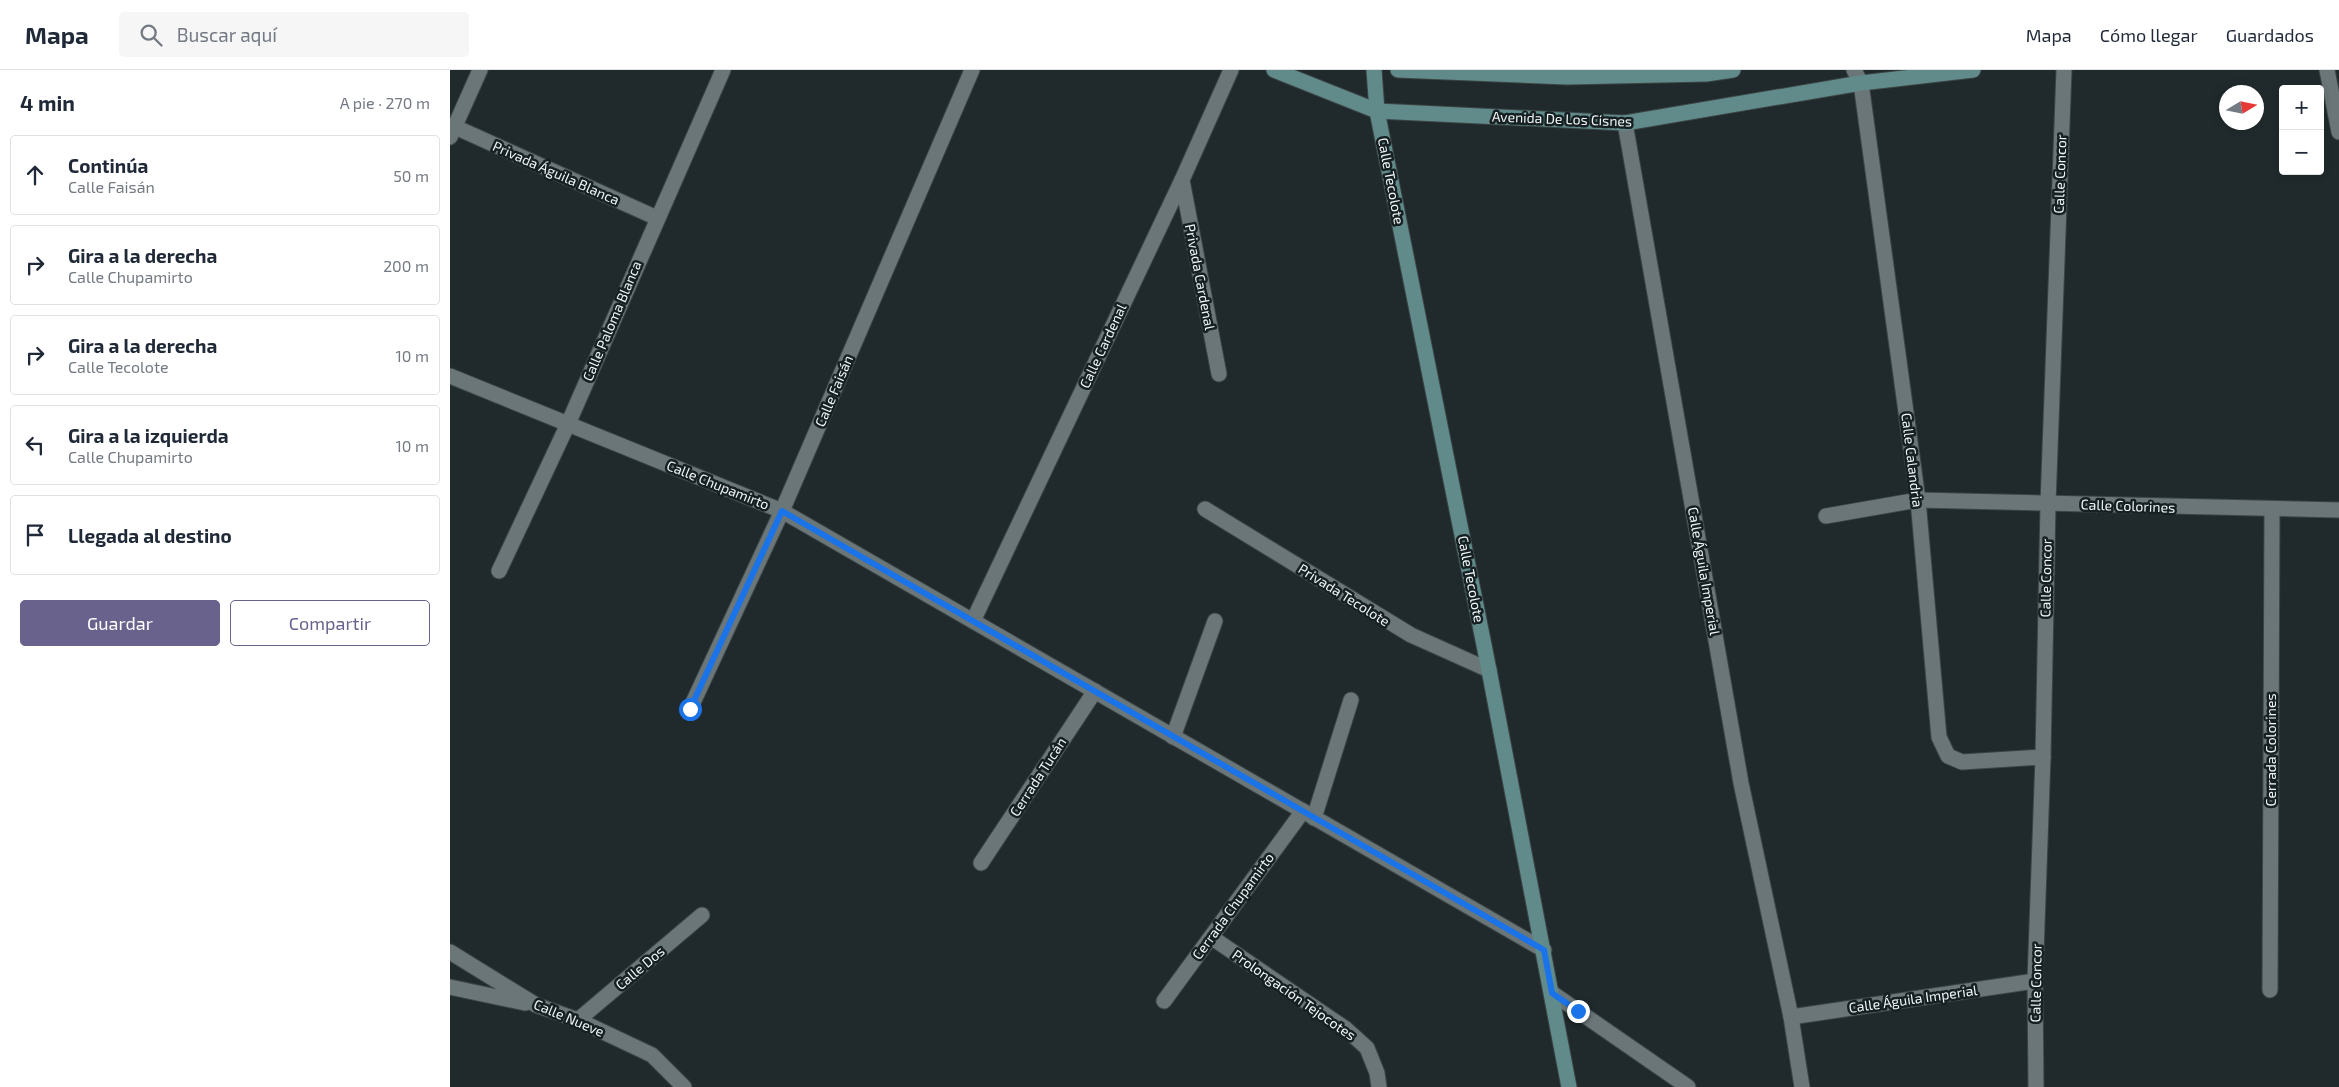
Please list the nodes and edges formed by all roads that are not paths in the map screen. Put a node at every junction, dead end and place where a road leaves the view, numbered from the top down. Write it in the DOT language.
graph roads {
  1 [pos="480,70"];
  2 [pos="723,70"];
  3 [pos="972,70"];
  4 [pos="1231,70"];
  5 [pos="1274,70"];
  6 [pos="1374,70"];
  7 [pos="1398,70"];
  8 [pos="1733,70"];
  9 [pos="1973,70"];
  10 [pos="2064,70"];
  11 [pos="2327,70"];
  12 [pos="1608,73"];
  13 [pos="1858,76"];
  14 [pos="1377,111"];
  15 [pos="1625,123"];
  16 [pos="452,132"];
  17 [pos="2339,132"];
  18 [pos="1182,180"];
  19 [pos="657,218"];
  20 [pos="1219,374"];
  21 [pos="450,376"];
  22 [pos="568,424"];
  23 [pos="1918,500"];
  24 [pos="2048,504"];
  25 [pos="1205,509"];
  26 [pos="2272,510"];
  27 [pos="2339,510"];
  28 [pos="782,511"];
  29 [pos="1826,516"];
  30 [pos="499,571"];
  31 [pos="973,621"];
  32 [pos="1215,622"];
  33 [pos="1489,670"];
  34 [pos="1094,691"];
  35 [pos="1351,700"];
  36 [pos="690,709"];
  37 [pos="1173,736"];
  38 [pos="2043,757"];
  39 [pos="1308,814"];
  40 [pos="981,863"];
  41 [pos="702,915"];
  42 [pos="1211,937"];
  43 [pos="1544,950"];
  44 [pos="450,952"];
  45 [pos="2034,981"];
  46 [pos="450,987"];
  47 [pos="2270,990"];
  48 [pos="1552,993"];
  49 [pos="1164,1001"];
  50 [pos="536,1005"];
  51 [pos="1791,1017"];
  52 [pos="578,1020"];
  53 [pos="684,1087"];
  54 [pos="1379,1087"];
  55 [pos="1569,1087"];
  56 [pos="1688,1087"];
  57 [pos="1802,1087"];
  58 [pos="2036,1087"];
  1 -- 16 [label="street"];
  2 -- 19 [label="street, Calle Paloma Blanca"];
  3 -- 28 [label="street, Calle Faisán"];
  4 -- 18 [label="street, Calle Cardenal"];
  5 -- 14 [label="street, Avenida De Los Cisnes"];
  6 -- 14 [label="street, Calle Tecolote"];
  7 -- 12 [label="street"];
  8 -- 12 [label="street"];
  9 -- 13 [label="street, Avenida De Los Cisnes"];
  10 -- 24 [label="street, Calle Concor"];
  11 -- 17 [label="street"];
  13 -- 15 [label="street, Avenida De Los Cisnes"];
  13 -- 23 [label="street, Calle Calandria"];
  14 -- 15 [label="street, Avenida De Los Cisnes"];
  14 -- 33 [label="street, Calle Tecolote"];
  15 -- 51 [label="street, Calle Águila Imperial"];
  16 -- 19 [label="street, Privada Águila Blanca"];
  18 -- 20 [label="street, Privada Cardenal"];
  18 -- 31 [label="street, Calle Cardenal"];
  19 -- 22 [label="street, Calle Paloma Blanca"];
  21 -- 22 [label="street, Calle Chupamirto"];
  22 -- 28 [label="street, Calle Chupamirto"];
  22 -- 30 [label="street, Calle Paloma Blanca"];
  23 -- 24 [label="street, Calle Colorines"];
  23 -- 29 [label="street, Calle Colorines"];
  23 -- 38 [label="street, Calle Calandria"];
  24 -- 26 [label="street, Calle Colorines"];
  24 -- 38 [label="street, Calle Concor"];
  25 -- 33 [label="street, Privada Tecolote"];
  26 -- 27 [label="street, Calle Colorines"];
  26 -- 47 [label="street, Cerrada Colorines"];
  28 -- 31 [label="street, Calle Chupamirto"];
  28 -- 36 [label="street, Calle Faisán"];
  31 -- 34 [label="street, Calle Chupamirto"];
  32 -- 37 [label="street"];
  33 -- 43 [label="street, Calle Tecolote"];
  34 -- 37 [label="street, Calle Chupamirto"];
  34 -- 40 [label="street, Cerrada Tucán"];
  35 -- 39 [label="street, Cerrada Chupamirto"];
  37 -- 39 [label="street, Calle Chupamirto"];
  38 -- 45 [label="street, Calle Concor"];
  39 -- 42 [label="street, Cerrada Chupamirto"];
  39 -- 43 [label="street, Calle Chupamirto"];
  41 -- 52 [label="street, Calle Dos"];
  42 -- 49 [label="street, Cerrada Chupamirto"];
  42 -- 54 [label="street, Prolongación Tejocotes"];
  43 -- 48 [label="street, Calle Tecolote"];
  44 -- 50 [label="street, Calle Nueve"];
  45 -- 51 [label="street, Calle Águila Imperial"];
  45 -- 58 [label="street, Calle Concor"];
  46 -- 50 [label="street"];
  48 -- 55 [label="street, Calle Tecolote"];
  48 -- 56 [label="street"];
  50 -- 52 [label="street, Calle Nueve"];
  51 -- 57 [label="street, Calle Águila Imperial"];
  52 -- 53 [label="street, Calle Nueve"];
}
